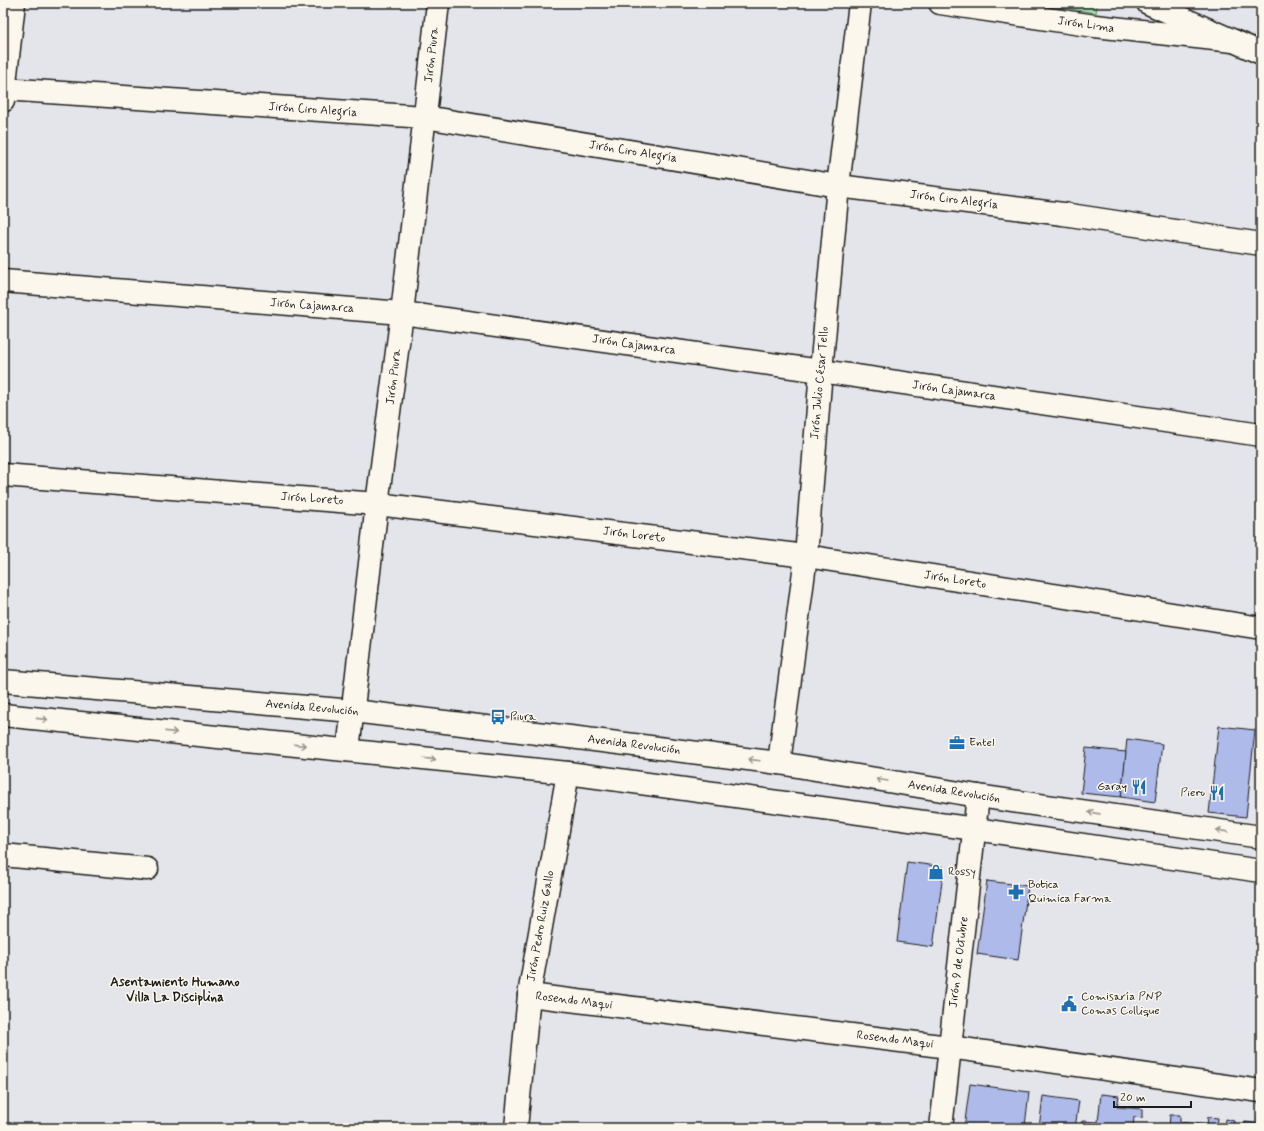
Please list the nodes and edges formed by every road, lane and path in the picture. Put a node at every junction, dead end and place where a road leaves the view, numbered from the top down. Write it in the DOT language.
graph roads {
  1 [pos="14,3"];
  2 [pos="438,3"];
  3 [pos="860,3"];
  4 [pos="940,3"];
  5 [pos="1148,3"];
  6 [pos="1233,41"];
  7 [pos="1261,53"];
  8 [pos="3,93"];
  9 [pos="425,117"];
  10 [pos="838,186"];
  11 [pos="1261,244"];
  12 [pos="3,282"];
  13 [pos="402,313"];
  14 [pos="820,371"];
  15 [pos="1261,435"];
  16 [pos="3,475"];
  17 [pos="377,504"];
  18 [pos="806,556"];
  19 [pos="1261,628"];
  20 [pos="3,681"];
  21 [pos="353,711"];
  22 [pos="3,715"];
  23 [pos="348,750"];
  24 [pos="779,763"];
  25 [pos="568,773"];
  26 [pos="978,796"];
  27 [pos="975,829"];
  28 [pos="1261,837"];
  29 [pos="3,855"];
  30 [pos="147,869"];
  31 [pos="1261,871"];
  32 [pos="529,995"];
  33 [pos="949,1047"];
  34 [pos="1261,1091"];
  35 [pos="516,1128"];
  36 [pos="941,1128"];
  1 -- 8 [label="street"];
  2 -- 9 [label="street, Jirón Piura"];
  3 -- 10 [label="street, Jirón Julio César Tello"];
  4 -- 6 [label="street, Jirón Lima"];
  5 -- 6 [label="street"];
  6 -- 7 [label="street"];
  8 -- 9 [label="street, Jirón Ciro Alegría"];
  9 -- 10 [label="street, Jirón Ciro Alegría"];
  9 -- 13 [label="street, Jirón Piura"];
  10 -- 11 [label="street, Jirón Ciro Alegría"];
  10 -- 14 [label="street, Jirón Julio César Tello"];
  12 -- 13 [label="street, Jirón Cajamarca"];
  13 -- 14 [label="street, Jirón Cajamarca"];
  13 -- 17 [label="street, Jirón Piura"];
  14 -- 15 [label="street, Jirón Cajamarca"];
  14 -- 18 [label="street, Jirón Julio César Tello"];
  16 -- 17 [label="street, Jirón Loreto"];
  17 -- 18 [label="street, Jirón Loreto"];
  17 -- 21 [label="street, Jirón Piura"];
  18 -- 19 [label="street, Jirón Loreto"];
  18 -- 24 [label="street, Jirón Julio César Tello"];
  20 -- 21 [label="street, Avenida Revolución"];
  21 -- 23 [label="street, Jirón Piura"];
  24 -- 21 [label="street, Avenida Revolución, one-way"];
  22 -- 23 [label="street, one-way"];
  23 -- 25 [label="street, one-way"];
  26 -- 24 [label="street, Avenida Revolución, one-way"];
  25 -- 27 [label="street"];
  25 -- 32 [label="street, Jirón Pedro Ruiz Gallo"];
  26 -- 27 [label="street, Jirón 9 de Octubre"];
  28 -- 26 [label="street, Avenida Revolución, one-way"];
  27 -- 31 [label="street"];
  27 -- 33 [label="street, Jirón 9 de Octubre"];
  29 -- 30 [label="street"];
  32 -- 33 [label="street, Rosendo Maqui"];
  32 -- 35 [label="street, Jirón Pedro Ruiz Gallo"];
  33 -- 34 [label="street, Rosendo Maqui"];
  33 -- 36 [label="street, Jirón 9 de Octubre"];
}
